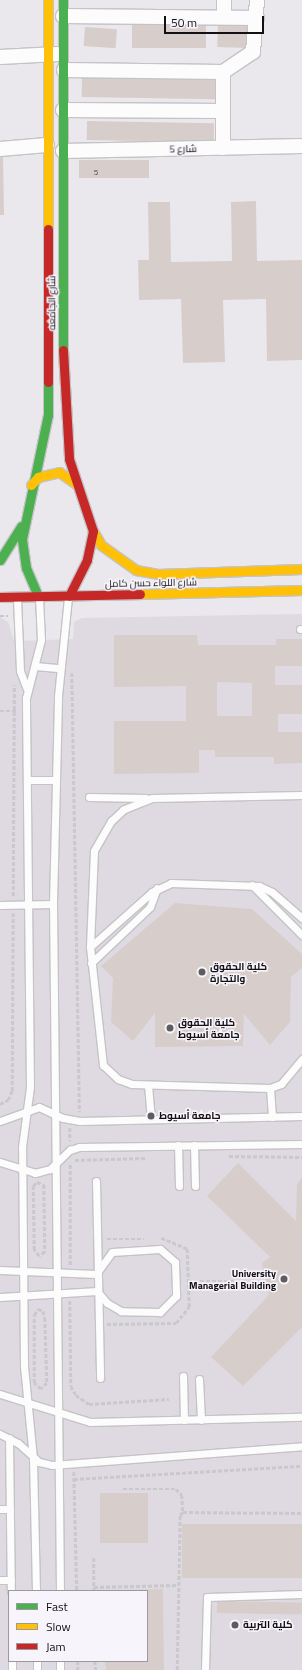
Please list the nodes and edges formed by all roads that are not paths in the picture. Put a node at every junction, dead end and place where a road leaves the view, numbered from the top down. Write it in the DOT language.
graph roads {
  1 [pos="48,0"];
  2 [pos="63,0"];
  3 [pos="224,0"];
  4 [pos="258,0"];
  5 [pos="63,16"];
  6 [pos="224,16"];
  7 [pos="257,18"];
  8 [pos="63,54"];
  9 [pos="47,55"];
  10 [pos="0,57"];
  11 [pos="64,70"];
  12 [pos="223,72"];
  13 [pos="63,110"];
  14 [pos="223,110"];
  15 [pos="47,146"];
  16 [pos="302,146"];
  17 [pos="223,148"];
  18 [pos="0,149"];
  19 [pos="63,151"];
  20 [pos="55,436"];
  21 [pos="76,484"];
  22 [pos="31,485"];
  23 [pos="23,524"];
  24 [pos="93,531"];
  25 [pos="0,560"];
  26 [pos="302,569"];
  27 [pos="302,590"];
  28 [pos="16,596"];
  29 [pos="38,596"];
  30 [pos="69,596"];
  31 [pos="0,597"];
  32 [pos="35,666"];
  33 [pos="60,668"];
  34 [pos="27,690"];
  35 [pos="28,780"];
  36 [pos="55,780"];
  37 [pos="302,795"];
  38 [pos="89,797"];
  39 [pos="152,798"];
  40 [pos="252,885"];
  41 [pos="157,888"];
  42 [pos="0,904"];
  43 [pos="28,904"];
  44 [pos="53,904"];
  45 [pos="302,918"];
  46 [pos="302,935"];
  47 [pos="90,947"];
  48 [pos="91,963"];
  49 [pos="302,1059"];
  50 [pos="148,1085"];
  51 [pos="270,1088"];
  52 [pos="27,1110"];
  53 [pos="55,1114"];
  54 [pos="302,1116"];
  55 [pos="272,1117"];
  56 [pos="151,1119"];
  57 [pos="0,1121"];
  58 [pos="302,1144"];
  59 [pos="178,1145"];
  60 [pos="194,1145"];
  61 [pos="0,1162"];
  62 [pos="55,1166"];
  63 [pos="24,1171"];
  64 [pos="96,1180"];
  65 [pos="179,1186"];
  66 [pos="195,1186"];
  67 [pos="23,1269"];
  68 [pos="0,1270"];
  69 [pos="56,1270"];
  70 [pos="96,1274"];
  71 [pos="97,1291"];
  72 [pos="57,1296"];
  73 [pos="0,1297"];
  74 [pos="22,1297"];
  75 [pos="183,1376"];
  76 [pos="100,1378"];
  77 [pos="199,1379"];
  78 [pos="0,1394"];
  79 [pos="28,1403"];
  80 [pos="59,1413"];
  81 [pos="302,1417"];
  82 [pos="184,1420"];
  83 [pos="201,1420"];
  84 [pos="0,1434"];
  85 [pos="8,1438"];
  86 [pos="302,1446"];
  87 [pos="33,1458"];
  88 [pos="59,1465"];
  89 [pos="0,1509"];
  90 [pos="10,1509"];
  91 [pos="0,1580"];
  92 [pos="11,1580"];
  93 [pos="11,1590"];
  94 [pos="36,1590"];
  95 [pos="60,1590"];
  96 [pos="302,1594"];
  97 [pos="205,1670"];
  1 -- 9 [label="main road, شارع الجامعه"];
  2 -- 5 [label="main road, شارع الجامعه"];
  3 -- 6 [label="street"];
  4 -- 7 [label="street"];
  5 -- 6 [label="street"];
  5 -- 8 [label="main road, شارع الجامعه"];
  6 -- 7 [label="street"];
  7 -- 12 [label="street"];
  8 -- 9 [label="street"];
  8 -- 11 [label="main road, شارع الجامعه"];
  9 -- 10 [label="street"];
  9 -- 15 [label="main road, شارع الجامعه"];
  11 -- 12 [label="street"];
  11 -- 13 [label="main road, شارع الجامعه"];
  12 -- 14 [label="street"];
  13 -- 14 [label="street"];
  13 -- 19 [label="main road, شارع الجامعه"];
  14 -- 17 [label="street"];
  15 -- 18 [label="street"];
  15 -- 20 [label="main road, شارع الجامعه"];
  16 -- 17 [label="street, شارع 5"];
  17 -- 19 [label="street, شارع 5"];
  19 -- 20 [label="main road, شارع الجامعه"];
  20 -- 21 [label="main road, شارع الجامعه"];
  20 -- 22 [label="main road, شارع الجامعه"];
  21 -- 22 [label="main road"];
  21 -- 24 [label="main road, شارع الجامعه"];
  22 -- 23 [label="main road, شارع الجامعه"];
  23 -- 25 [label="main road"];
  23 -- 29 [label="main road, شارع الجامعه"];
  24 -- 26 [label="main road, شارع اللواء حسن كامل"];
  24 -- 30 [label="main road"];
  27 -- 30 [label="main road, شارع اللواء حسن كامل"];
  28 -- 29 [label="main road, شارع اللواء حسن كامل"];
  28 -- 31 [label="main road, شارع اللواء حسن كامل"];
  28 -- 34 [label="lane"];
  29 -- 30 [label="main road, شارع اللواء حسن كامل"];
  29 -- 32 [label="lane"];
  30 -- 33 [label="lane"];
  32 -- 33 [label="lane"];
  32 -- 34 [label="lane"];
  33 -- 36 [label="lane"];
  34 -- 35 [label="lane"];
  35 -- 36 [label="lane"];
  35 -- 43 [label="lane"];
  36 -- 44 [label="lane"];
  37 -- 39 [label="lane"];
  38 -- 39 [label="lane"];
  39 -- 47 [label="lane"];
  40 -- 41 [label="lane"];
  40 -- 45 [label="lane"];
  40 -- 46 [label="lane"];
  41 -- 47 [label="lane"];
  41 -- 48 [label="lane"];
  42 -- 43 [label="lane"];
  43 -- 44 [label="lane"];
  43 -- 52 [label="lane"];
  44 -- 53 [label="lane"];
  47 -- 48 [label="lane"];
  48 -- 50 [label="lane"];
  49 -- 51 [label="lane"];
  50 -- 51 [label="lane"];
  50 -- 56 [label="lane"];
  51 -- 55 [label="lane"];
  52 -- 53 [label="lane"];
  52 -- 57 [label="lane"];
  52 -- 63 [label="lane"];
  53 -- 56 [label="lane"];
  53 -- 62 [label="lane"];
  54 -- 55 [label="lane"];
  55 -- 56 [label="lane"];
  58 -- 60 [label="lane"];
  59 -- 60 [label="lane"];
  59 -- 62 [label="lane"];
  59 -- 65 [label="lane"];
  60 -- 66 [label="lane"];
  61 -- 63 [label="lane"];
  62 -- 63 [label="lane"];
  62 -- 69 [label="lane"];
  63 -- 67 [label="lane"];
  64 -- 70 [label="lane"];
  67 -- 68 [label="lane"];
  67 -- 69 [label="lane"];
  67 -- 74 [label="lane"];
  69 -- 70 [label="lane"];
  69 -- 72 [label="lane"];
  70 -- 71 [label="lane"];
  70 -- 71 [label="lane"];
  71 -- 72 [label="lane"];
  71 -- 76 [label="lane"];
  72 -- 74 [label="lane"];
  72 -- 80 [label="lane"];
  73 -- 74 [label="lane"];
  74 -- 79 [label="lane"];
  75 -- 82 [label="lane"];
  77 -- 83 [label="lane"];
  78 -- 79 [label="lane"];
  79 -- 80 [label="lane"];
  79 -- 87 [label="lane"];
  80 -- 82 [label="lane"];
  80 -- 88 [label="lane"];
  81 -- 83 [label="lane"];
  82 -- 83 [label="lane"];
  84 -- 85 [label="lane"];
  85 -- 87 [label="lane"];
  85 -- 90 [label="lane"];
  86 -- 88 [label="lane"];
  87 -- 88 [label="lane"];
  87 -- 94 [label="lane"];
  88 -- 95 [label="lane"];
  89 -- 90 [label="lane"];
  90 -- 92 [label="lane"];
  91 -- 92 [label="lane"];
  92 -- 93 [label="lane"];
  96 -- 97 [label="lane"];
}
